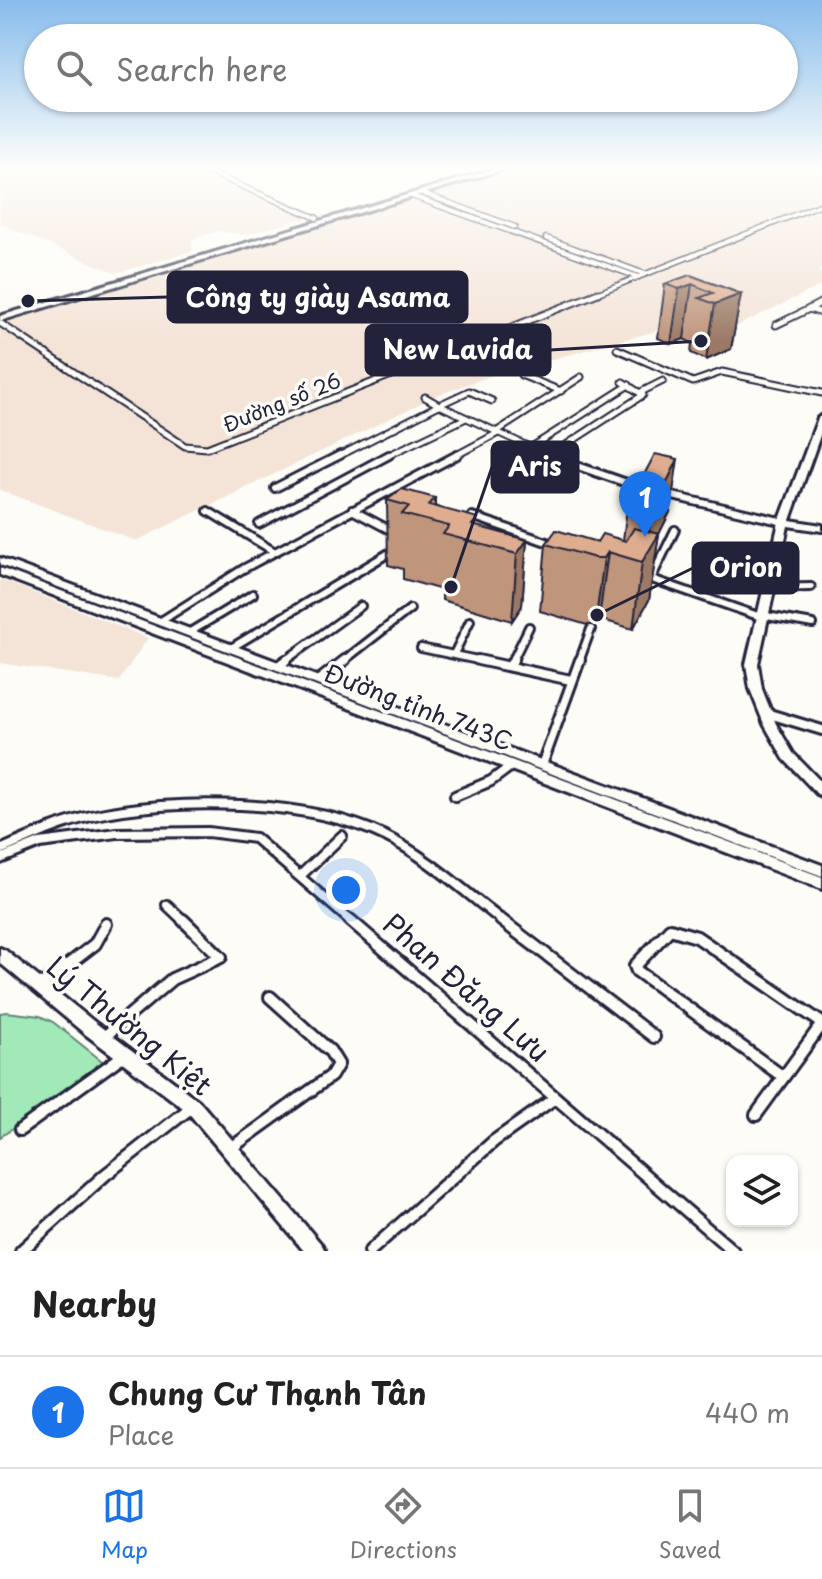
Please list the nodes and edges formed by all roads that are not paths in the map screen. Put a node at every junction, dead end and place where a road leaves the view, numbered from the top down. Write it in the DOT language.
graph roads {
  1 [pos="298,224"];
  2 [pos="312,224"];
  3 [pos="494,224"];
  4 [pos="510,224"];
  5 [pos="770,224"];
  6 [pos="528,231"];
  7 [pos="522,234"];
  8 [pos="235,246"];
  9 [pos="645,274"];
  10 [pos="638,277"];
  11 [pos="822,302"];
  12 [pos="809,309"];
  13 [pos="0,313"];
  14 [pos="822,313"];
  15 [pos="0,321"];
  16 [pos="776,325"];
  17 [pos="617,349"];
  18 [pos="521,375"];
  19 [pos="581,377"];
  20 [pos="663,381"];
  21 [pos="561,391"];
  22 [pos="641,392"];
  23 [pos="822,393"];
  24 [pos="425,397"];
  25 [pos="492,401"];
  26 [pos="439,405"];
  27 [pos="466,418"];
  28 [pos="822,418"];
  29 [pos="497,433"];
  30 [pos="530,448"];
  31 [pos="549,456"];
  32 [pos="275,488"];
  33 [pos="647,490"];
  34 [pos="660,493"];
  35 [pos="352,510"];
  36 [pos="208,511"];
  37 [pos="471,516"];
  38 [pos="784,522"];
  39 [pos="259,524"];
  40 [pos="822,528"];
  41 [pos="675,530"];
  42 [pos="398,534"];
  43 [pos="404,544"];
  44 [pos="560,547"];
  45 [pos="275,552"];
  46 [pos="0,561"];
  47 [pos="0,571"];
  48 [pos="641,576"];
  49 [pos="651,579"];
  50 [pos="811,587"];
  51 [pos="770,588"];
  52 [pos="253,594"];
  53 [pos="361,606"];
  54 [pos="410,609"];
  55 [pos="761,616"];
  56 [pos="161,621"];
  57 [pos="470,621"];
  58 [pos="813,624"];
  59 [pos="529,627"];
  60 [pos="591,629"];
  61 [pos="190,632"];
  62 [pos="231,648"];
  63 [pos="421,648"];
  64 [pos="454,654"];
  65 [pos="278,666"];
  66 [pos="510,666"];
  67 [pos="319,680"];
  68 [pos="571,680"];
  69 [pos="764,712"];
  70 [pos="822,730"];
  71 [pos="542,765"];
  72 [pos="511,766"];
  73 [pos="822,791"];
  74 [pos="455,796"];
  75 [pos="342,836"];
  76 [pos="0,850"];
  77 [pos="0,859"];
  78 [pos="822,871"];
  79 [pos="300,876"];
  80 [pos="822,883"];
  81 [pos="167,905"];
  82 [pos="106,924"];
  83 [pos="0,954"];
  84 [pos="39,987"];
  85 [pos="270,997"];
  86 [pos="822,1023"];
  87 [pos="104,1037"];
  88 [pos="654,1037"];
  89 [pos="126,1054"];
  90 [pos="782,1076"];
  91 [pos="555,1098"];
  92 [pos="193,1106"];
  93 [pos="756,1115"];
  94 [pos="20,1130"];
  95 [pos="229,1149"];
  96 [pos="21,1251"];
  97 [pos="316,1251"];
  98 [pos="370,1251"];
  99 [pos="733,1251"];
  1 -- 8 [label="main road"];
  2 -- 8 [label="main road"];
  3 -- 7 [label="street"];
  4 -- 6 [label="street"];
  5 -- 9 [label="street, Đường số 26"];
  6 -- 7 [label="street"];
  6 -- 9 [label="street"];
  7 -- 10 [label="street"];
  8 -- 13 [label="main road"];
  8 -- 15 [label="main road"];
  9 -- 10 [label="street, Đường số 26"];
  10 -- 15 [label="street, Đường số 26"];
  11 -- 12 [label="street"];
  12 -- 14 [label="street"];
  12 -- 16 [label="street"];
  17 -- 23 [label="street"];
  18 -- 21 [label="street"];
  19 -- 21 [label="street"];
  20 -- 22 [label="street"];
  21 -- 29 [label="street"];
  22 -- 30 [label="street"];
  22 -- 31 [label="street"];
  24 -- 26 [label="street"];
  25 -- 26 [label="street"];
  26 -- 27 [label="street"];
  26 -- 32 [label="street"];
  27 -- 29 [label="street"];
  27 -- 39 [label="street"];
  28 -- 38 [label="main road"];
  29 -- 30 [label="street"];
  29 -- 35 [label="street"];
  30 -- 31 [label="street"];
  31 -- 33 [label="street"];
  34 -- 38 [label="street"];
  35 -- 42 [label="street"];
  35 -- 45 [label="street"];
  36 -- 45 [label="street"];
  37 -- 44 [label="street"];
  38 -- 40 [label="main road"];
  38 -- 51 [label="main road"];
  41 -- 49 [label="street"];
  43 -- 62 [label="street"];
  45 -- 56 [label="street"];
  46 -- 56 [label="main road, Đường tỉnh 743C"];
  47 -- 72 [label="main road, Đường tỉnh 743C"];
  48 -- 49 [label="street"];
  49 -- 55 [label="street"];
  50 -- 51 [label="street"];
  51 -- 55 [label="main road"];
  52 -- 61 [label="street"];
  53 -- 65 [label="street"];
  54 -- 67 [label="street"];
  55 -- 58 [label="street"];
  55 -- 69 [label="main road"];
  56 -- 61 [label="main road, Đường tỉnh 743C"];
  57 -- 64 [label="street"];
  59 -- 66 [label="street"];
  60 -- 68 [label="street"];
  61 -- 62 [label="main road, Đường tỉnh 743C"];
  62 -- 65 [label="main road, Đường tỉnh 743C"];
  63 -- 64 [label="street"];
  64 -- 66 [label="street"];
  65 -- 67 [label="main road, Đường tỉnh 743C"];
  66 -- 68 [label="street"];
  67 -- 71 [label="main road, Đường tỉnh 743C"];
  68 -- 71 [label="street"];
  69 -- 70 [label="street"];
  69 -- 73 [label="main road"];
  71 -- 78 [label="main road, Đường tỉnh 743C"];
  72 -- 74 [label="street"];
  72 -- 80 [label="main road, Đường tỉnh 743C"];
  75 -- 79 [label="street"];
  76 -- 88 [label="street"];
  77 -- 79 [label="street, Phan Đăng Lưu"];
  79 -- 91 [label="street, Phan Đăng Lưu"];
  81 -- 87 [label="street"];
  82 -- 84 [label="street"];
  83 -- 84 [label="main road, Lý Thường Kiệt"];
  84 -- 87 [label="main road, Lý Thường Kiệt"];
  85 -- 95 [label="street"];
  86 -- 90 [label="street"];
  86 -- 90 [label="street"];
  87 -- 89 [label="main road, Lý Thường Kiệt"];
  89 -- 92 [label="main road, Lý Thường Kiệt"];
  89 -- 94 [label="street"];
  90 -- 93 [label="street"];
  91 -- 98 [label="street"];
  91 -- 99 [label="street, Phan Đăng Lưu"];
  92 -- 95 [label="main road, Lý Thường Kiệt"];
  92 -- 96 [label="street"];
  95 -- 97 [label="main road, Lý Thường Kiệt"];
}
